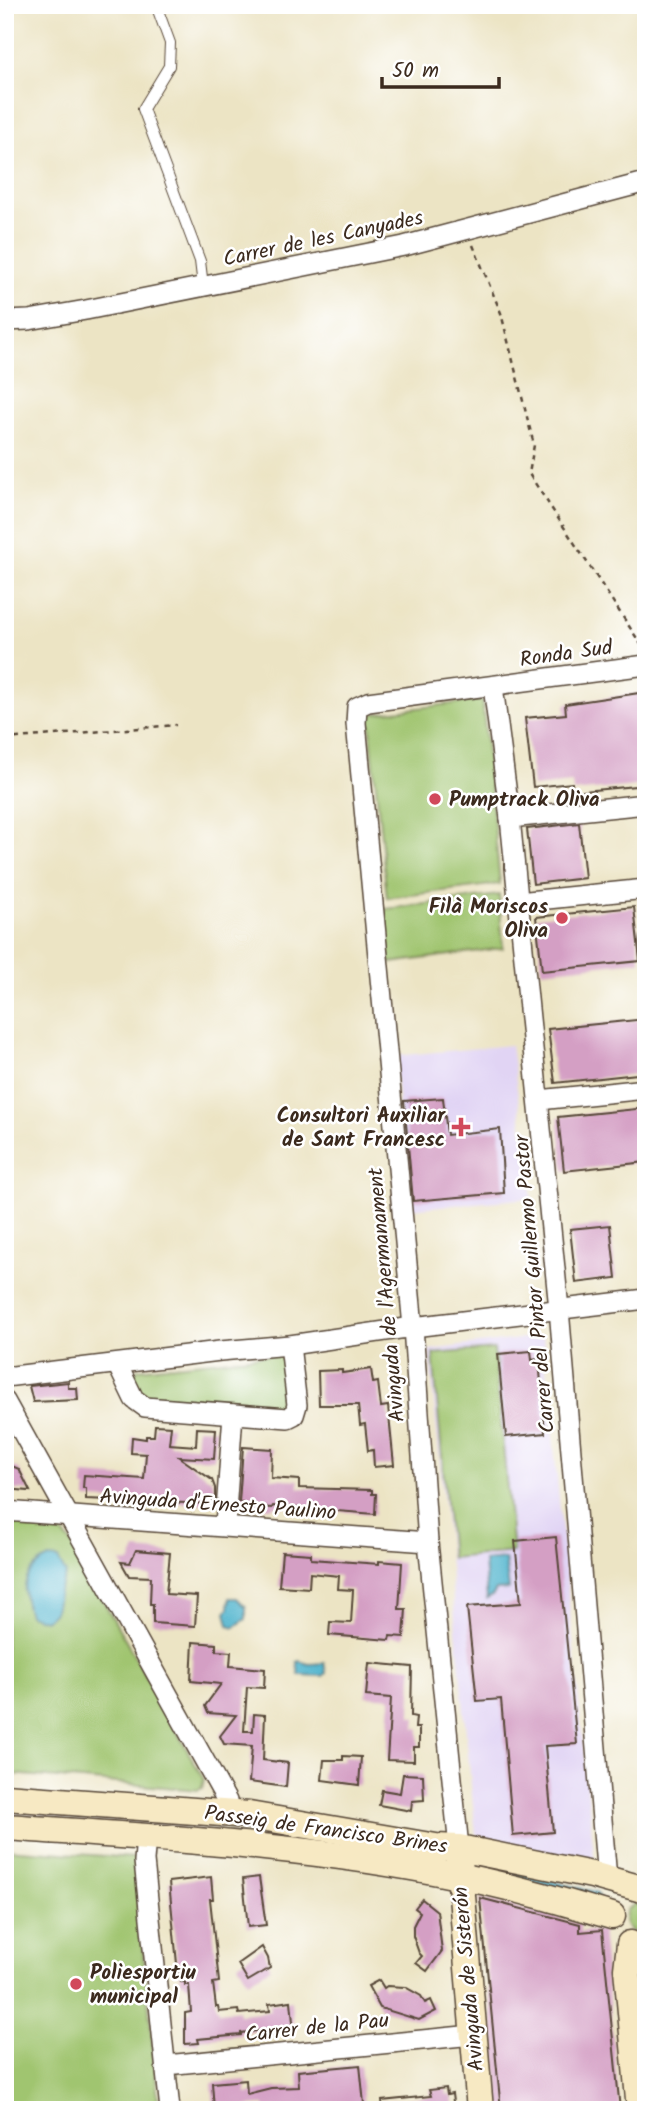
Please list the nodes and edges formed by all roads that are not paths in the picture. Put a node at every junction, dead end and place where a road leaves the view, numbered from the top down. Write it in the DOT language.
graph roads {
  1 [pos="156,5"];
  2 [pos="646,181"];
  3 [pos="203,286"];
  4 [pos="5,321"];
  5 [pos="646,665"];
  6 [pos="493,686"];
  7 [pos="646,804"];
  8 [pos="510,818"];
  9 [pos="646,889"];
  10 [pos="518,901"];
  11 [pos="646,1089"];
  12 [pos="539,1100"];
  13 [pos="646,1299"];
  14 [pos="559,1309"];
  15 [pos="413,1327"];
  16 [pos="290,1345"];
  17 [pos="117,1364"];
  18 [pos="5,1377"];
  19 [pos="5,1401"];
  20 [pos="233,1414"];
  21 [pos="5,1511"];
  22 [pos="68,1516"];
  23 [pos="225,1525"];
  24 [pos="428,1542"];
  25 [pos="5,1797"];
  26 [pos="238,1814"];
  27 [pos="5,1827"];
  28 [pos="146,1837"];
  29 [pos="236,1844"];
  30 [pos="459,1848"];
  31 [pos="460,1876"];
  32 [pos="607,1879"];
  33 [pos="644,1890"];
  34 [pos="612,1916"];
  35 [pos="638,1945"];
  36 [pos="473,2035"];
  37 [pos="166,2065"];
  38 [pos="170,2110"];
  39 [pos="480,2110"];
  40 [pos="640,2110"];
  1 -- 3 [label="lane"];
  2 -- 3 [label="street, Carrer de les Canyades"];
  3 -- 4 [label="street, Carrer de les Canyades"];
  5 -- 6 [label="street, Ronda Sud"];
  6 -- 8 [label="street, Carrer del Pintor Guillermo Pastor"];
  6 -- 15 [label="street, Avinguda de l'Agermanament"];
  7 -- 8 [label="street"];
  8 -- 10 [label="street, Carrer del Pintor Guillermo Pastor"];
  9 -- 10 [label="street"];
  10 -- 12 [label="street, Carrer del Pintor Guillermo Pastor"];
  11 -- 12 [label="street"];
  12 -- 14 [label="street, Carrer del Pintor Guillermo Pastor"];
  13 -- 14 [label="street"];
  14 -- 15 [label="street"];
  14 -- 32 [label="street, Carrer del Pintor Guillermo Pastor"];
  15 -- 16 [label="street"];
  15 -- 24 [label="street, Avinguda de l'Agermanament"];
  16 -- 17 [label="street"];
  16 -- 20 [label="street"];
  17 -- 18 [label="street"];
  17 -- 20 [label="street"];
  19 -- 22 [label="street"];
  20 -- 23 [label="street"];
  21 -- 22 [label="street, Avinguda d'Ernesto Paulino"];
  22 -- 23 [label="street, Avinguda d'Ernesto Paulino"];
  22 -- 26 [label="street"];
  23 -- 24 [label="street, Avinguda d'Ernesto Paulino"];
  24 -- 30 [label="street, Avinguda de l'Agermanament"];
  25 -- 26 [label="street, Passeig de Francisco Brines"];
  26 -- 29 [label="street"];
  26 -- 30 [label="street, Passeig de Francisco Brines"];
  27 -- 28 [label="street, Passeig de Francisco Brines"];
  28 -- 29 [label="street, Passeig de Francisco Brines"];
  28 -- 37 [label="street"];
  29 -- 31 [label="street, Passeig de Francisco Brines"];
  30 -- 31 [label="street, Avinguda de Sisterón"];
  30 -- 32 [label="street, Passeig de Francisco Brines"];
  31 -- 34 [label="street, Passeig de Francisco Brines"];
  31 -- 36 [label="street, Avinguda de Sisterón"];
  32 -- 33 [label="street, Passeig de Francisco Brines"];
  33 -- 34 [label="street"];
  34 -- 35 [label="street"];
  35 -- 40 [label="street"];
  36 -- 37 [label="street, Carrer de la Pau"];
  36 -- 39 [label="street, Avinguda de Sisterón"];
  37 -- 38 [label="street"];
}
